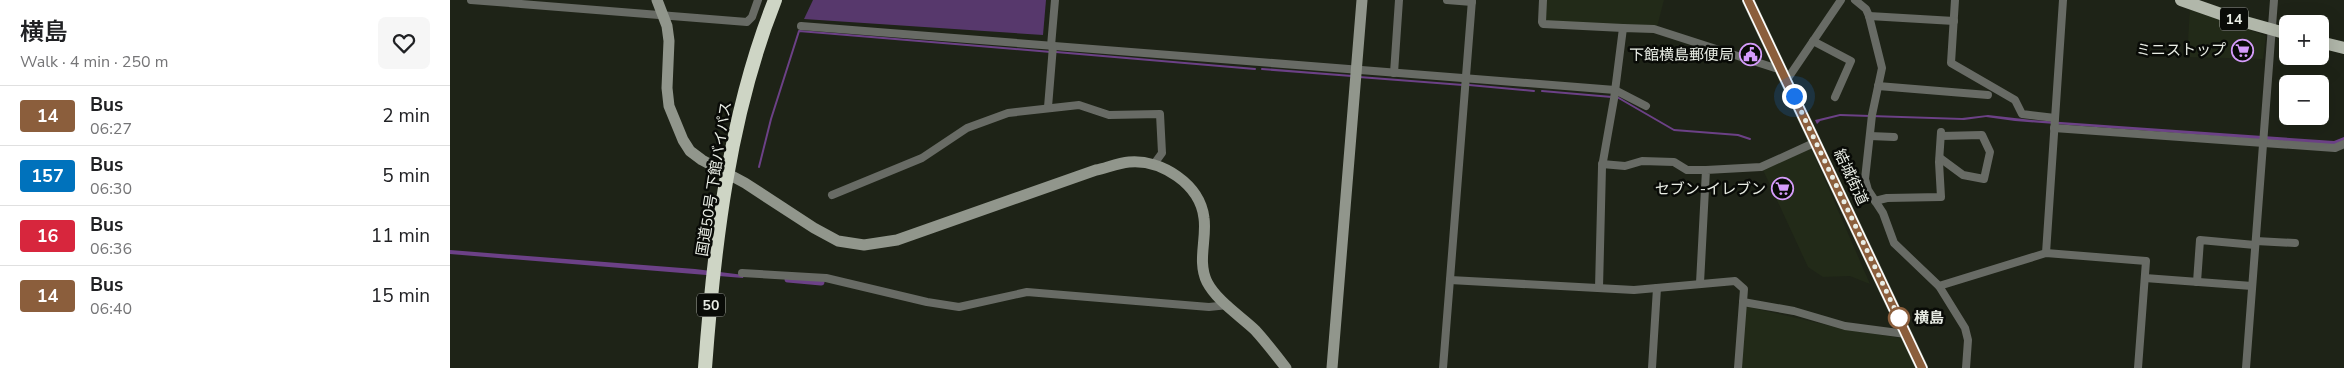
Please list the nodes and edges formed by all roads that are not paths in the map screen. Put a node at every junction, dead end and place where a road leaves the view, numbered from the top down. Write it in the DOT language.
graph roads {
  1 [pos="471,0"];
  2 [pos="657,0"];
  3 [pos="758,0"];
  4 [pos="775,0"];
  5 [pos="1055,0"];
  6 [pos="1362,0"];
  7 [pos="1399,0"];
  8 [pos="1447,0"];
  9 [pos="1543,0"];
  10 [pos="1748,0"];
  11 [pos="1841,0"];
  12 [pos="1855,0"];
  13 [pos="1955,0"];
  14 [pos="2064,0"];
  15 [pos="2181,0"];
  16 [pos="2274,0"];
  17 [pos="1472,1"];
  18 [pos="664,16"];
  19 [pos="1869,16"];
  20 [pos="1954,21"];
  21 [pos="801,26"];
  22 [pos="1623,28"];
  23 [pos="2272,30"];
  24 [pos="2279,32"];
  25 [pos="1813,41"];
  26 [pos="2329,44"];
  27 [pos="2344,48"];
  28 [pos="1052,49"];
  29 [pos="1780,67"];
  30 [pos="1394,73"];
  31 [pos="1356,74"];
  32 [pos="1466,79"];
  33 [pos="1786,81"];
  34 [pos="1878,86"];
  35 [pos="1615,95"];
  36 [pos="1988,95"];
  37 [pos="1835,97"];
  38 [pos="1646,106"];
  39 [pos="1048,107"];
  40 [pos="2055,123"];
  41 [pos="1870,136"];
  42 [pos="1894,137"];
  43 [pos="2263,140"];
  44 [pos="1816,142"];
  45 [pos="2344,144"];
  46 [pos="1940,158"];
  47 [pos="1154,164"];
  48 [pos="1602,164"];
  49 [pos="1706,170"];
  50 [pos="728,173"];
  51 [pos="832,195"];
  52 [pos="1875,200"];
  53 [pos="2256,243"];
  54 [pos="2294,243"];
  55 [pos="2046,253"];
  56 [pos="742,273"];
  57 [pos="2144,278"];
  58 [pos="1450,280"];
  59 [pos="2197,282"];
  60 [pos="1700,283"];
  61 [pos="1939,286"];
  62 [pos="2252,286"];
  63 [pos="1599,288"];
  64 [pos="1657,288"];
  65 [pos="1743,302"];
  66 [pos="1228,305"];
  67 [pos="1906,334"];
  68 [pos="704,368"];
  69 [pos="1286,368"];
  70 [pos="1332,368"];
  71 [pos="1443,368"];
  72 [pos="1652,368"];
  73 [pos="1738,368"];
  74 [pos="1922,368"];
  75 [pos="1966,368"];
  76 [pos="2138,368"];
  77 [pos="2246,368"];
  1 -- 18 [label="street"];
  2 -- 18 [label="street"];
  3 -- 18 [label="street"];
  4 -- 50 [label="highway, 国道50号 下館バイパス / 50"];
  5 -- 28 [label="street"];
  6 -- 31 [label="street"];
  7 -- 30 [label="street"];
  8 -- 17 [label="street"];
  9 -- 22 [label="street"];
  10 -- 29 [label="main road, 結城街道"];
  11 -- 25 [label="street"];
  12 -- 19 [label="street"];
  13 -- 20 [label="street"];
  14 -- 40 [label="street"];
  15 -- 23 [label="main road, 14"];
  16 -- 23 [label="street"];
  17 -- 32 [label="street"];
  18 -- 50 [label="street"];
  19 -- 20 [label="street"];
  19 -- 34 [label="street, 結城街道"];
  20 -- 40 [label="street"];
  21 -- 28 [label="street"];
  22 -- 29 [label="street"];
  22 -- 35 [label="street"];
  23 -- 24 [label="main road, 14"];
  23 -- 43 [label="street"];
  25 -- 33 [label="street"];
  25 -- 37 [label="street"];
  26 -- 27 [label="main road"];
  28 -- 31 [label="street"];
  28 -- 39 [label="street"];
  29 -- 33 [label="main road, 結城街道"];
  30 -- 31 [label="street"];
  30 -- 32 [label="street"];
  31 -- 70 [label="street"];
  32 -- 35 [label="street"];
  32 -- 58 [label="street"];
  33 -- 44 [label="main road, 結城街道"];
  34 -- 36 [label="street"];
  34 -- 41 [label="street, 結城街道"];
  35 -- 38 [label="street"];
  35 -- 48 [label="street"];
  39 -- 47 [label="street"];
  39 -- 51 [label="street"];
  40 -- 43 [label="street"];
  40 -- 55 [label="street"];
  41 -- 42 [label="street"];
  41 -- 52 [label="street, 結城街道"];
  43 -- 45 [label="street"];
  43 -- 53 [label="street"];
  44 -- 49 [label="street"];
  44 -- 67 [label="main road, 結城街道"];
  46 -- 46 [label="street"];
  46 -- 52 [label="street"];
  47 -- 50 [label="street"];
  47 -- 66 [label="street"];
  48 -- 49 [label="street"];
  48 -- 63 [label="street"];
  49 -- 60 [label="street"];
  50 -- 68 [label="highway, 国道50号 下館バイパス / 50"];
  52 -- 61 [label="street, 結城街道"];
  53 -- 54 [label="street"];
  53 -- 59 [label="street"];
  53 -- 62 [label="street"];
  55 -- 57 [label="street"];
  55 -- 61 [label="street"];
  56 -- 66 [label="street"];
  57 -- 59 [label="street"];
  57 -- 76 [label="street"];
  58 -- 63 [label="street"];
  58 -- 71 [label="street"];
  59 -- 62 [label="street"];
  60 -- 64 [label="street"];
  60 -- 65 [label="street"];
  61 -- 75 [label="street, 結城街道"];
  62 -- 77 [label="street"];
  63 -- 64 [label="street"];
  64 -- 72 [label="street"];
  65 -- 67 [label="street"];
  65 -- 73 [label="street"];
  66 -- 69 [label="street"];
  67 -- 74 [label="main road, 結城街道"];
}
